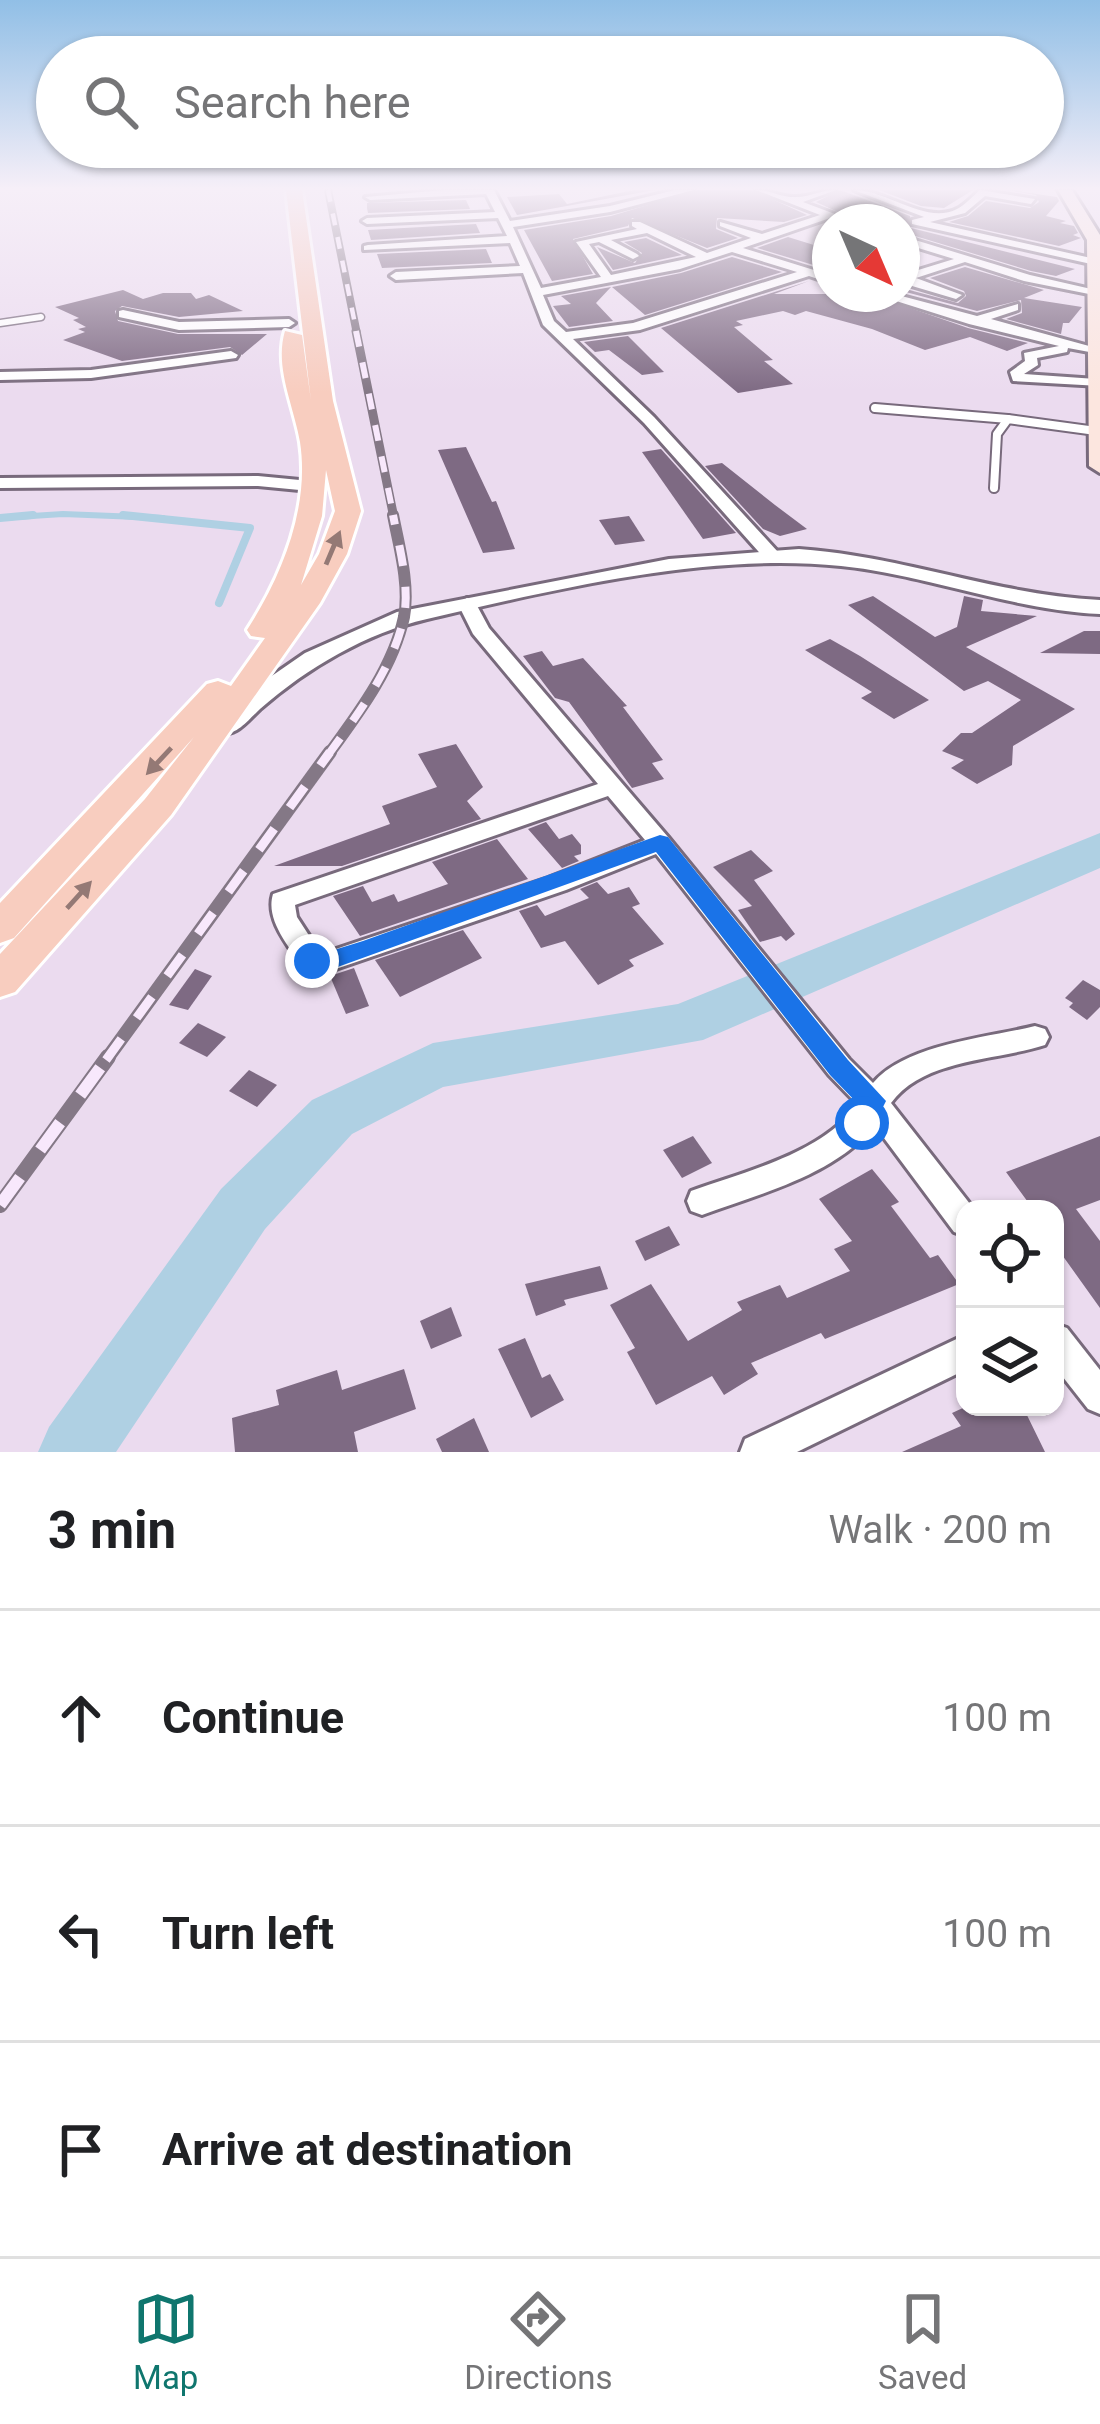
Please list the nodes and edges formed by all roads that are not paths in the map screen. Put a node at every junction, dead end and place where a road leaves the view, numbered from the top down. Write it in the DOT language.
graph roads {
  1 [pos="282,258"];
  2 [pos="303,258"];
  3 [pos="519,258"];
  4 [pos="593,258"];
  5 [pos="703,258"];
  6 [pos="761,258"];
  7 [pos="960,258"];
  8 [pos="1074,258"];
  9 [pos="1096,258"];
  10 [pos="964,259"];
  11 [pos="1097,263"];
  12 [pos="524,269"];
  13 [pos="807,273"];
  14 [pos="812,274"];
  15 [pos="920,274"];
  16 [pos="396,276"];
  17 [pos="609,280"];
  18 [pos="920,284"];
  19 [pos="1094,291"];
  20 [pos="538,292"];
  21 [pos="956,295"];
  22 [pos="920,305"];
  23 [pos="1014,307"];
  24 [pos="123,314"];
  25 [pos="41,316"];
  26 [pos="974,321"];
  27 [pos="0,323"];
  28 [pos="289,323"];
  29 [pos="562,337"];
  30 [pos="1087,349"];
  31 [pos="158,355"];
  32 [pos="231,355"];
  33 [pos="144,368"];
  34 [pos="0,376"];
  35 [pos="1096,383"];
  36 [pos="874,408"];
  37 [pos="1007,419"];
  38 [pos="1096,431"];
  39 [pos="1100,466"];
  40 [pos="0,483"];
  41 [pos="310,486"];
  42 [pos="994,488"];
  43 [pos="772,556"];
  44 [pos="467,604"];
  45 [pos="1100,607"];
  46 [pos="205,746"];
  47 [pos="614,787"];
  48 [pos="660,843"];
  49 [pos="0,928"];
  50 [pos="0,981"];
  51 [pos="1035,1037"];
  52 [pos="872,1101"];
  53 [pos="702,1201"];
  54 [pos="956,1210"];
  55 [pos="1064,1351"];
  56 [pos="956,1356"];
  57 [pos="1100,1397"];
  58 [pos="758,1452"];
  1 -- 28 [label="main road"];
  46 -- 2 [label="main road, one-way"];
  3 -- 12 [label="street"];
  4 -- 17 [label="street"];
  5 -- 17 [label="street"];
  6 -- 13 [label="street"];
  7 -- 10 [label="street"];
  8 -- 11 [label="street"];
  9 -- 11 [label="main road"];
  10 -- 15 [label="street"];
  10 -- 19 [label="street"];
  11 -- 19 [label="main road"];
  12 -- 16 [label="street"];
  12 -- 20 [label="street"];
  13 -- 14 [label="street"];
  13 -- 29 [label="street"];
  17 -- 20 [label="street"];
  18 -- 21 [label="street"];
  19 -- 30 [label="main road"];
  20 -- 29 [label="street"];
  22 -- 26 [label="street"];
  23 -- 26 [label="street"];
  24 -- 28 [label="street"];
  25 -- 27 [label="lane"];
  26 -- 30 [label="street"];
  28 -- 41 [label="main road"];
  29 -- 43 [label="street"];
  30 -- 35 [label="main road"];
  30 -- 35 [label="street"];
  31 -- 33 [label="street"];
  32 -- 33 [label="street"];
  33 -- 34 [label="street"];
  35 -- 38 [label="main road"];
  36 -- 37 [label="lane"];
  37 -- 38 [label="lane"];
  37 -- 42 [label="lane"];
  38 -- 39 [label="main road"];
  40 -- 41 [label="street"];
  41 -- 49 [label="main road, one-way"];
  43 -- 44 [label="street"];
  43 -- 45 [label="street"];
  44 -- 46 [label="street"];
  44 -- 47 [label="street"];
  50 -- 46 [label="main road, one-way"];
  47 -- 48 [label="street"];
  47 -- 48 [label="street"];
  48 -- 52 [label="street"];
  51 -- 52 [label="street"];
  52 -- 53 [label="street"];
  52 -- 54 [label="street"];
  55 -- 57 [label="street"];
  56 -- 58 [label="street"];
}
